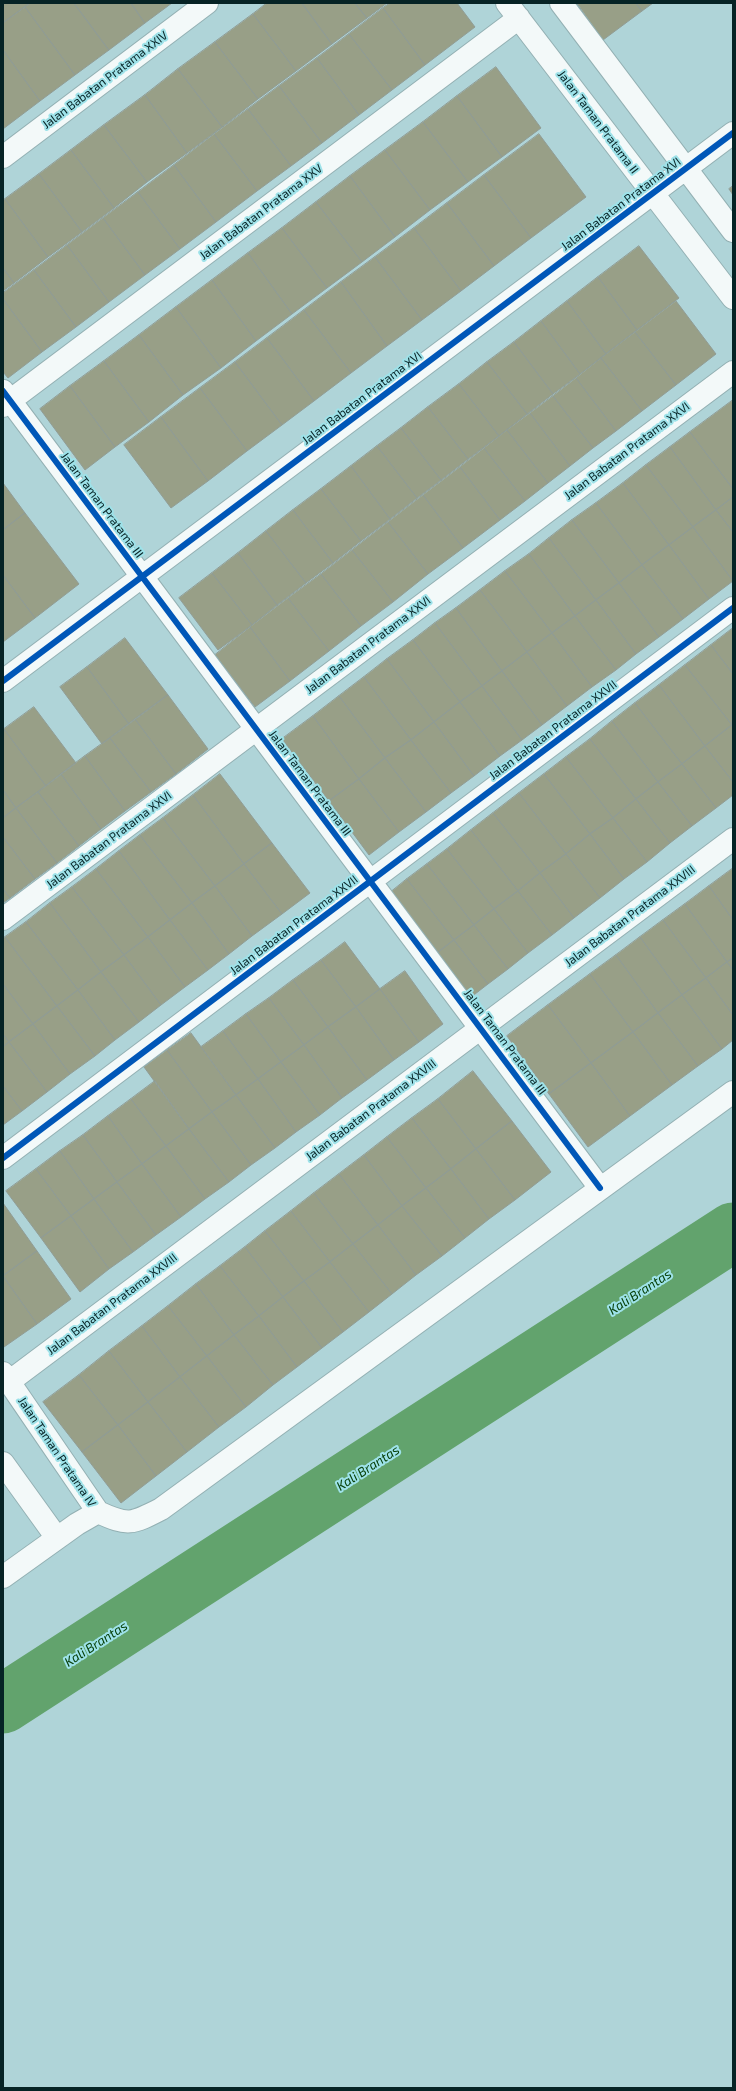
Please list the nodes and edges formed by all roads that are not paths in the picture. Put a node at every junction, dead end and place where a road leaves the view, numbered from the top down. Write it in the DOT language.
graph roads {
  1 [pos="206,3"];
  2 [pos="560,3"];
  3 [pos="513,11"];
  4 [pos="733,133"];
  5 [pos="3,157"];
  6 [pos="686,169"];
  7 [pos="653,194"];
  8 [pos="733,231"];
  9 [pos="733,298"];
  10 [pos="733,372"];
  11 [pos="5,399"];
  12 [pos="142,577"];
  13 [pos="733,608"];
  14 [pos="3,681"];
  15 [pos="256,729"];
  16 [pos="733,839"];
  17 [pos="370,881"];
  18 [pos="3,919"];
  19 [pos="480,1028"];
  20 [pos="733,1092"];
  21 [pos="3,1158"];
  22 [pos="600,1188"];
  23 [pos="6,1377"];
  24 [pos="3,1463"];
  25 [pos="98,1512"];
  26 [pos="57,1538"];
  27 [pos="3,1577"];
  1 -- 5 [label="street, Jalan Babatan Pratama XXIV"];
  2 -- 6 [label="street"];
  3 -- 7 [label="street, Jalan Taman Pratama II"];
  3 -- 11 [label="street, Jalan Babatan Pratama XXV"];
  4 -- 6 [label="street, Jalan Babatan Pratama XVI"];
  6 -- 7 [label="street, Jalan Babatan Pratama XVI"];
  6 -- 8 [label="street"];
  7 -- 9 [label="street, Jalan Taman Pratama II"];
  7 -- 12 [label="street, Jalan Babatan Pratama XVI"];
  10 -- 15 [label="street, Jalan Babatan Pratama XXVI"];
  11 -- 12 [label="street, Jalan Taman Pratama III"];
  12 -- 14 [label="street, Jalan Babatan Pratama XVI"];
  12 -- 15 [label="street, Jalan Taman Pratama III"];
  13 -- 17 [label="street, Jalan Babatan Pratama XXVII"];
  15 -- 17 [label="street, Jalan Taman Pratama III"];
  15 -- 18 [label="street, Jalan Babatan Pratama XXVI"];
  16 -- 19 [label="street, Jalan Babatan Pratama XXVIII"];
  17 -- 19 [label="street, Jalan Taman Pratama III"];
  17 -- 21 [label="street, Jalan Babatan Pratama XXVII"];
  19 -- 22 [label="street, Jalan Taman Pratama III"];
  19 -- 23 [label="street, Jalan Babatan Pratama XXVIII"];
  20 -- 22 [label="street"];
  22 -- 25 [label="street"];
  23 -- 25 [label="street, Jalan Taman Pratama IV"];
  24 -- 26 [label="street"];
  25 -- 26 [label="street"];
  26 -- 27 [label="street"];
}
